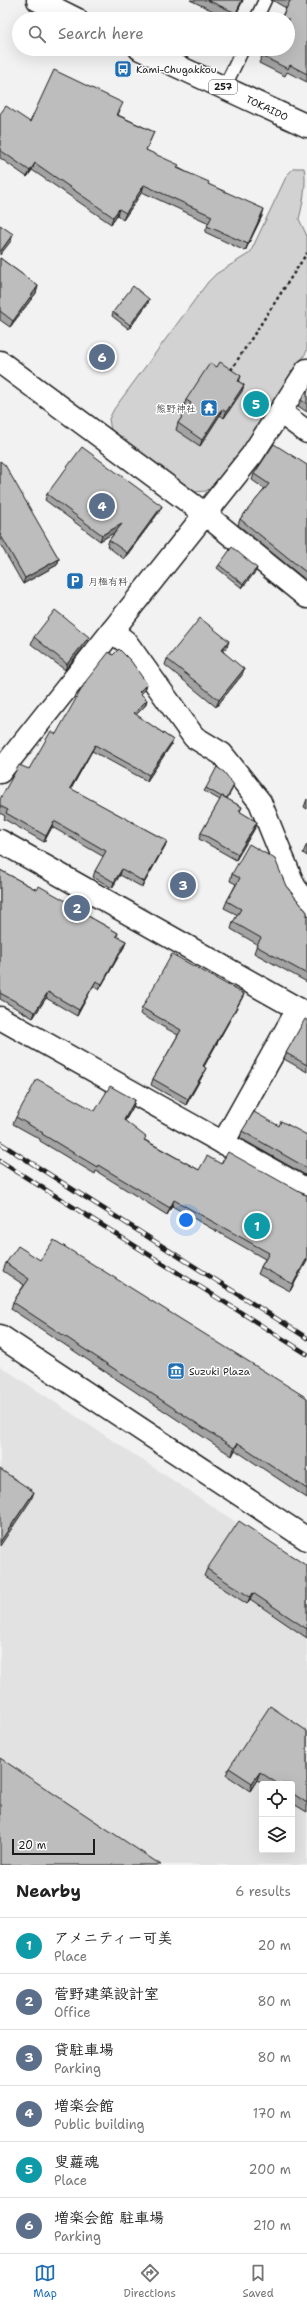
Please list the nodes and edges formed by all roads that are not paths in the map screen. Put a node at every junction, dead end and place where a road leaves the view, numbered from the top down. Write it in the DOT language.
graph roads {
  1 [pos="38,0"];
  2 [pos="265,0"];
  3 [pos="62,12"];
  4 [pos="259,12"];
  5 [pos="155,56"];
  6 [pos="239,56"];
  7 [pos="224,88"];
  8 [pos="307,126"];
  9 [pos="0,362"];
  10 [pos="307,370"];
  11 [pos="280,412"];
  12 [pos="307,432"];
  13 [pos="205,514"];
  14 [pos="307,597"];
  15 [pos="112,631"];
  16 [pos="0,772"];
  17 [pos="0,841"];
  18 [pos="307,904"];
  19 [pos="303,1012"];
  20 [pos="0,1018"];
  21 [pos="223,1143"];
  22 [pos="307,1190"];
  23 [pos="0,1336"];
  24 [pos="307,1539"];
  1 -- 3 [label="main road"];
  2 -- 4 [label="lane"];
  5 -- 7 [label="main road, TOKAIDO / 257"];
  6 -- 7 [label="lane"];
  7 -- 8 [label="main road, TOKAIDO / 257"];
  9 -- 13 [label="main road"];
  10 -- 11 [label="main road"];
  11 -- 12 [label="main road"];
  11 -- 13 [label="main road"];
  13 -- 14 [label="main road"];
  13 -- 15 [label="main road"];
  15 -- 16 [label="main road"];
  15 -- 18 [label="main road"];
  17 -- 19 [label="main road"];
  19 -- 21 [label="main road"];
  20 -- 21 [label="main road"];
  21 -- 22 [label="main road"];
  23 -- 24 [label="main road"];
}
